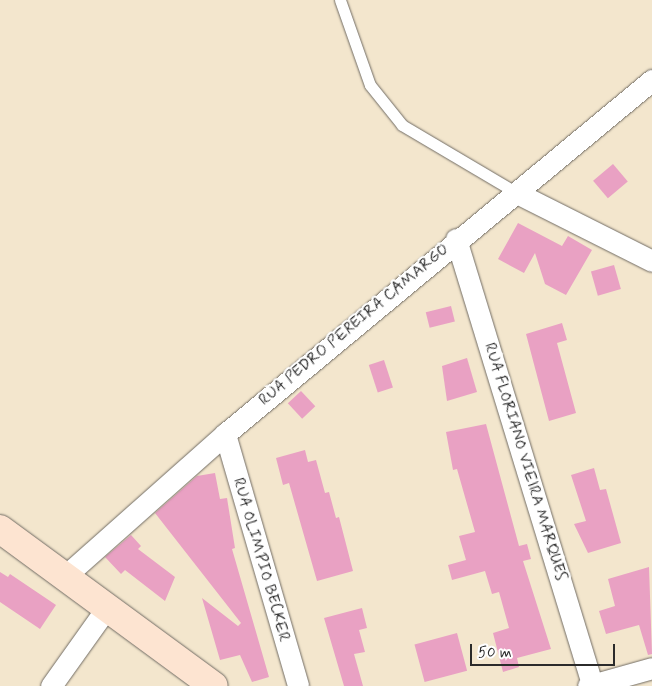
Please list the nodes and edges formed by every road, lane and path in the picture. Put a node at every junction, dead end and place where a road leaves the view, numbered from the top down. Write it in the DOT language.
graph roads {
  1 [pos="340,0"];
  2 [pos="652,80"];
  3 [pos="518,193"];
  4 [pos="456,239"];
  5 [pos="652,261"];
  6 [pos="225,434"];
  7 [pos="0,529"];
  8 [pos="63,578"];
  9 [pos="106,609"];
  10 [pos="652,668"];
  11 [pos="51,686"];
  12 [pos="214,686"];
  13 [pos="298,686"];
  14 [pos="592,686"];
  1 -- 3 [label="lane"];
  2 -- 3 [label="street, RUA PEDRO PEREIRA CAMARGO"];
  3 -- 4 [label="street, RUA PEDRO PEREIRA CAMARGO"];
  3 -- 5 [label="street"];
  4 -- 6 [label="street, RUA PEDRO PEREIRA CAMARGO"];
  4 -- 14 [label="street, RUA FLORIANO VIEIRA MARQUES"];
  6 -- 8 [label="street, RUA PEDRO PEREIRA CAMARGO"];
  6 -- 13 [label="street, RUA OLIMPIO BECKER"];
  7 -- 8 [label="street"];
  8 -- 9 [label="street"];
  9 -- 11 [label="street"];
  9 -- 12 [label="street"];
  10 -- 14 [label="street"];
}
